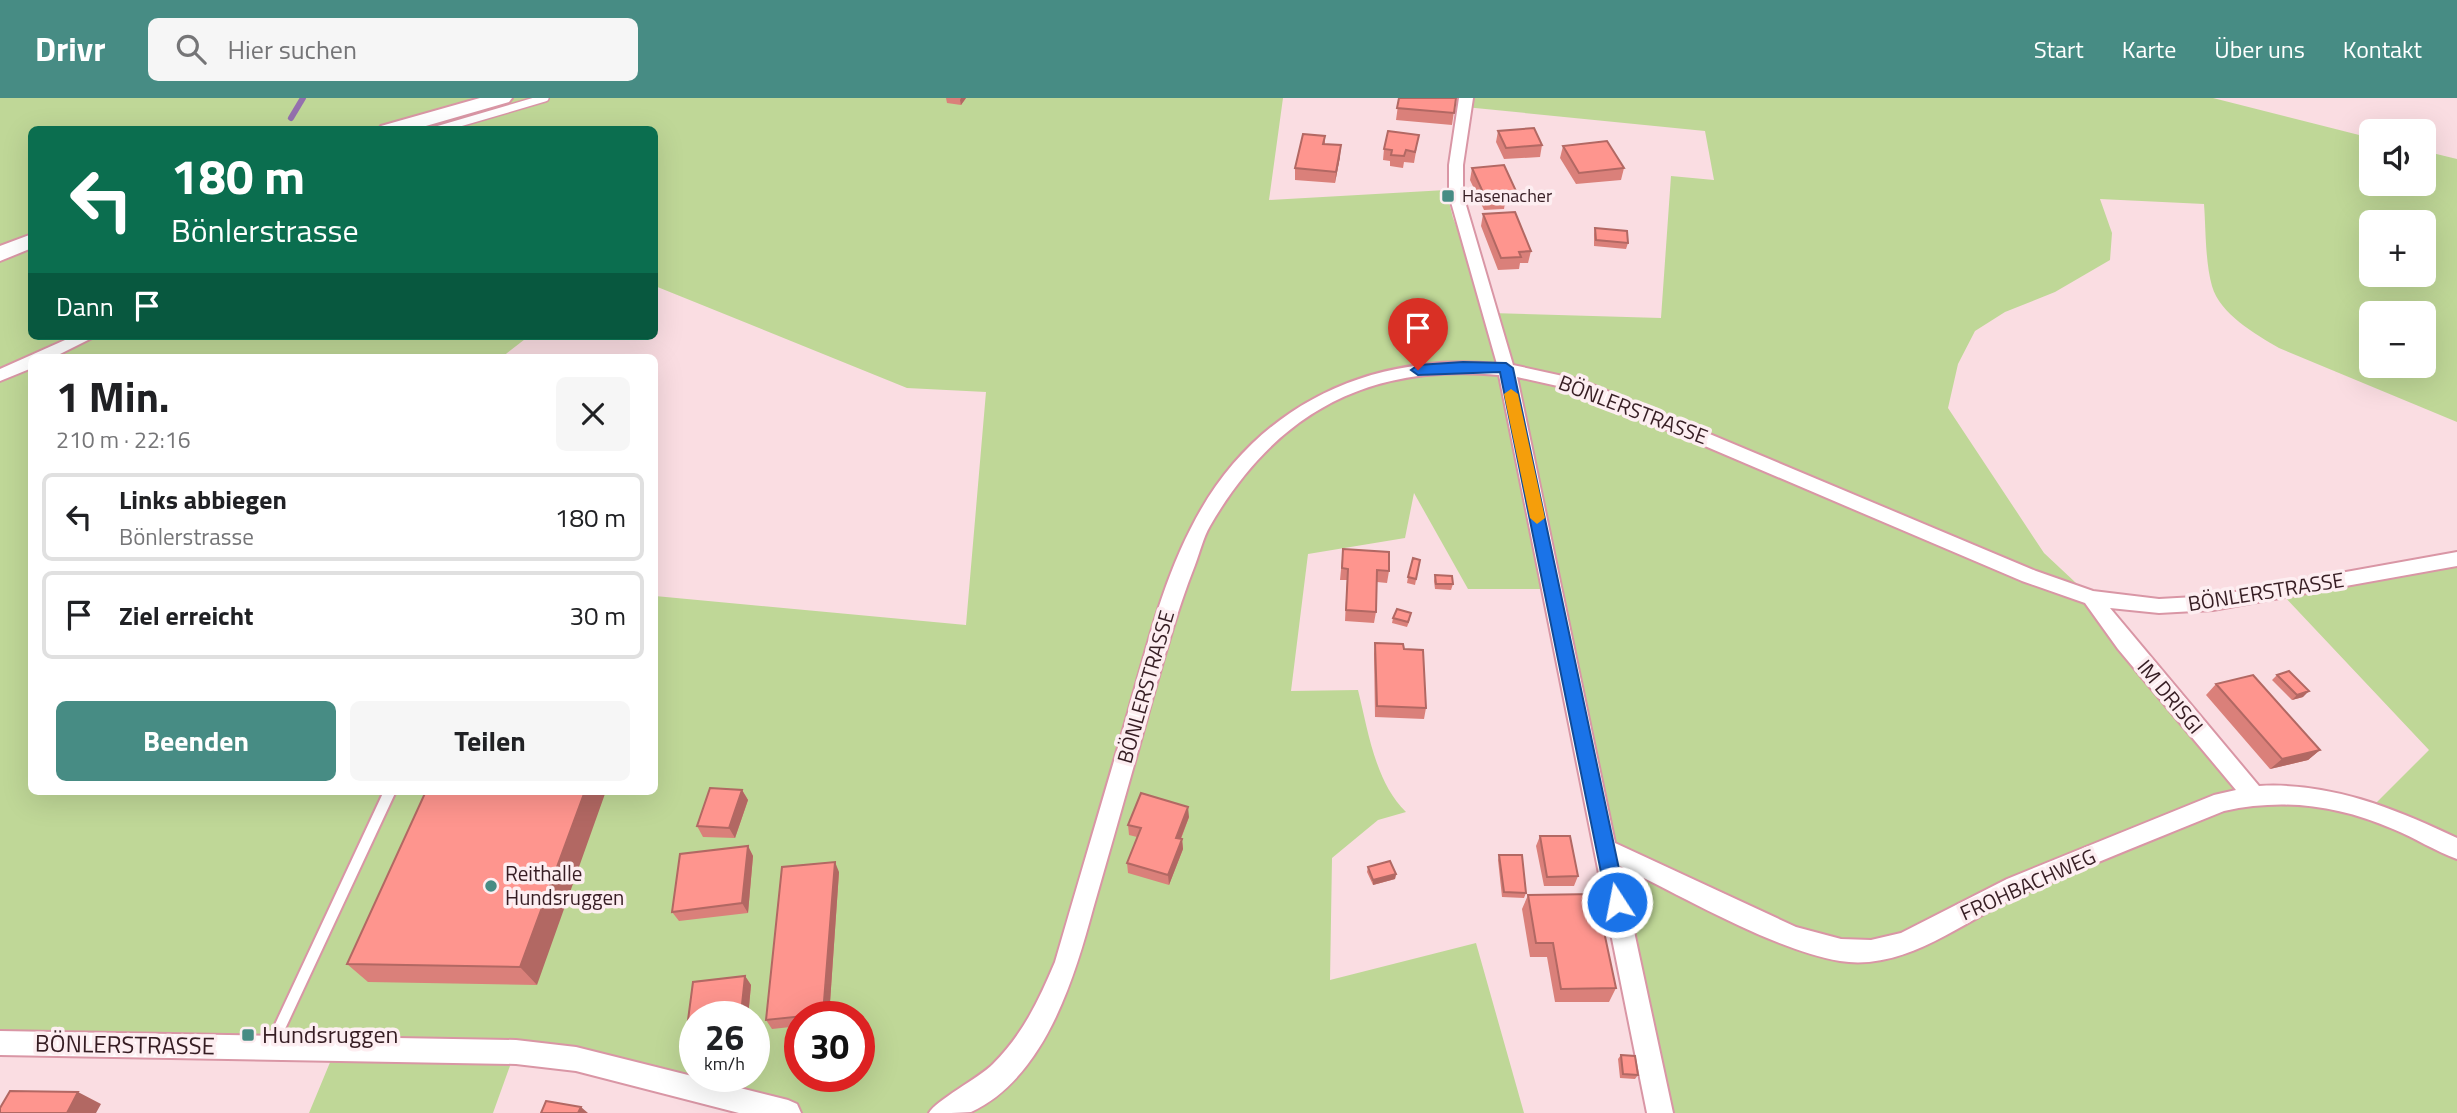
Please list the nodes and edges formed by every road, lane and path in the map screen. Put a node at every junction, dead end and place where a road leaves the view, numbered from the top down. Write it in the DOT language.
graph roads {
  1 [pos="502,98"];
  2 [pos="545,98"];
  3 [pos="1466,98"];
  4 [pos="402,126"];
  5 [pos="450,126"];
  6 [pos="28,242"];
  7 [pos="0,254"];
  8 [pos="79,340"];
  9 [pos="46,354"];
  10 [pos="28,363"];
  11 [pos="1506,368"];
  12 [pos="0,375"];
  13 [pos="2457,559"];
  14 [pos="2092,598"];
  15 [pos="2252,793"];
  16 [pos="388,795"];
  17 [pos="1606,849"];
  18 [pos="2457,849"];
  19 [pos="0,1043"];
  20 [pos="271,1046"];
  21 [pos="788,1113"];
  22 [pos="942,1113"];
  23 [pos="1660,1113"];
  1 -- 4 [label="street"];
  2 -- 5 [label="lane"];
  3 -- 11 [label="street"];
  6 -- 7 [label="street"];
  8 -- 9 [label="street"];
  10 -- 12 [label="street"];
  11 -- 14 [label="street, BÖNLERSTRASSE"];
  11 -- 17 [label="street"];
  11 -- 22 [label="street, BÖNLERSTRASSE"];
  13 -- 14 [label="street, BÖNLERSTRASSE"];
  14 -- 15 [label="street, IM DRISGI"];
  15 -- 17 [label="street, FROHBACHWEG"];
  15 -- 18 [label="street, FROHBACHWEG"];
  16 -- 20 [label="lane"];
  17 -- 23 [label="street"];
  19 -- 20 [label="street, BÖNLERSTRASSE"];
  20 -- 21 [label="street, BÖNLERSTRASSE"];
}
